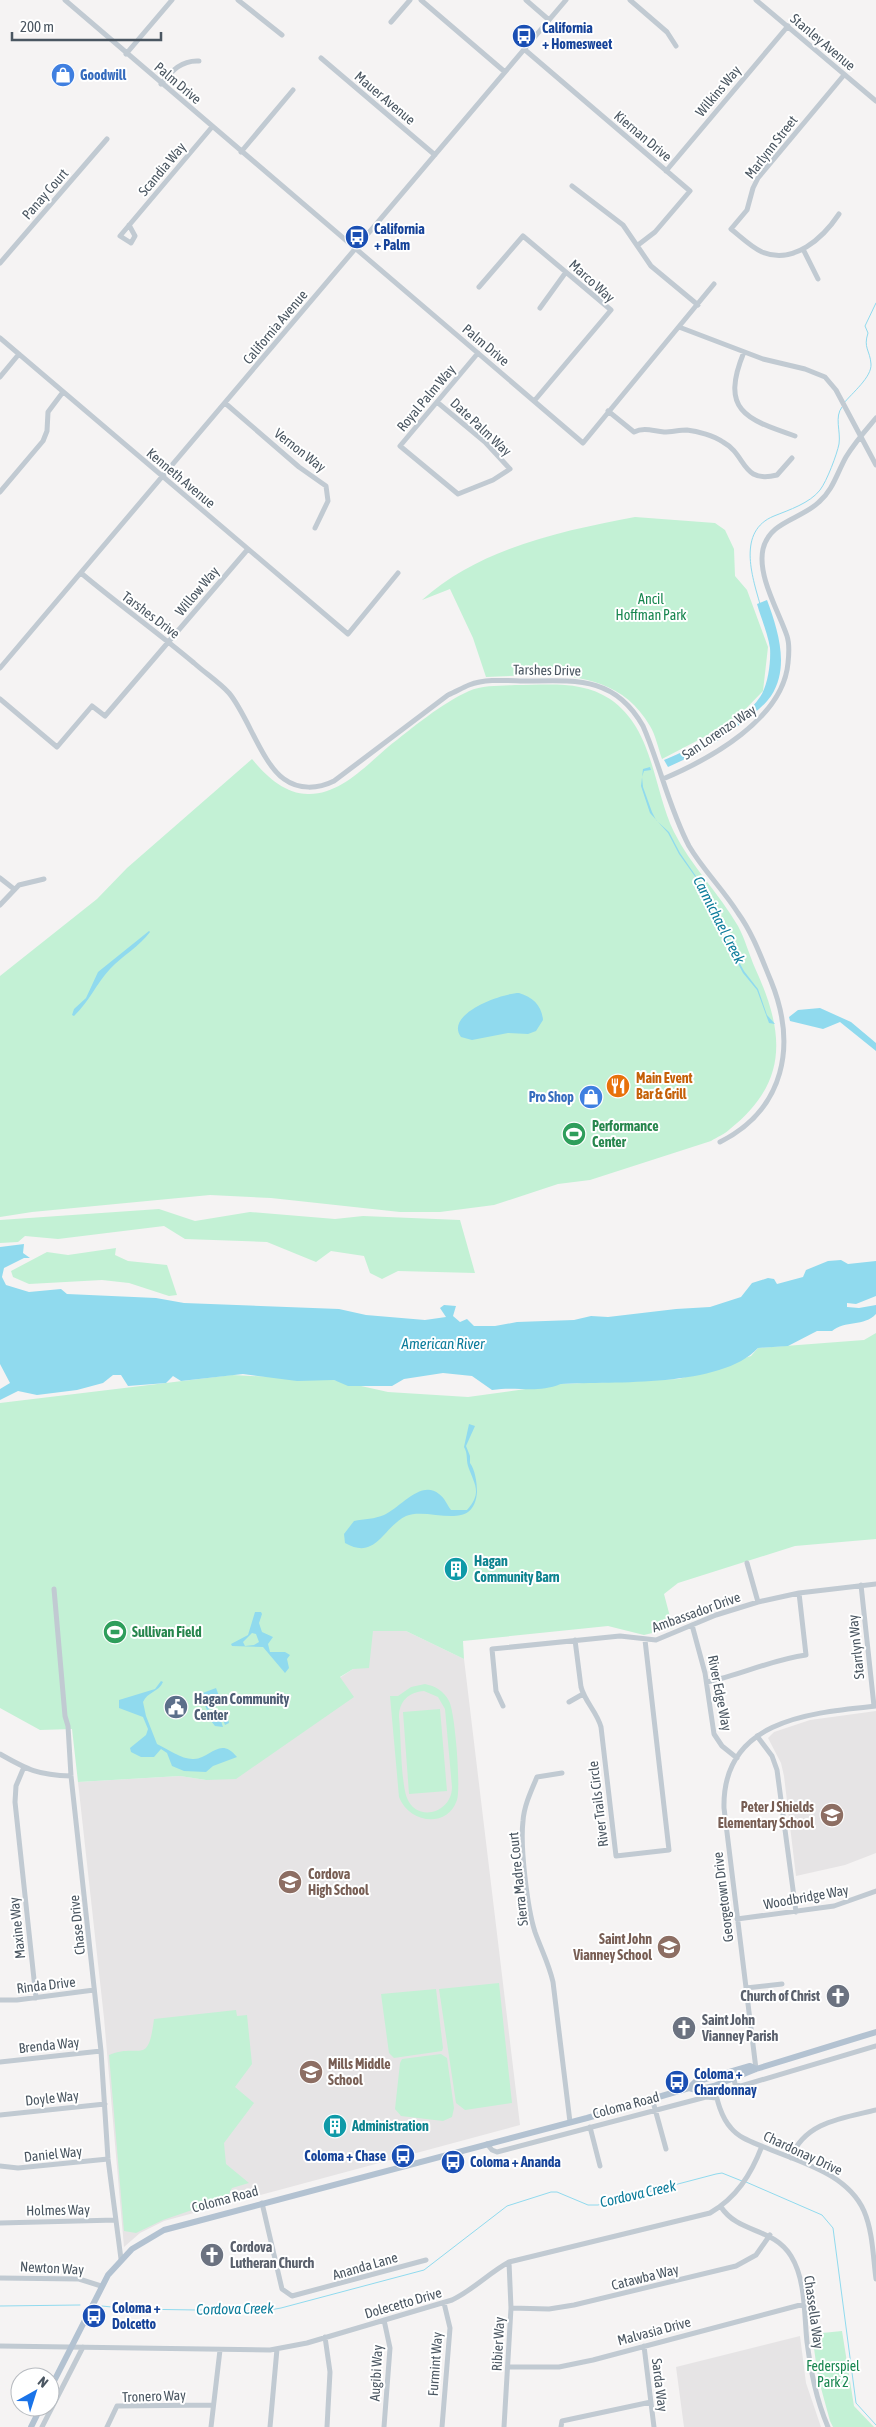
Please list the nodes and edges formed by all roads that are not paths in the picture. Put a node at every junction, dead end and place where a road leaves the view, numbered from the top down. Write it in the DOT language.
graph roads {
  1 [pos="65,0"];
  2 [pos="172,0"];
  3 [pos="238,0"];
  4 [pos="410,0"];
  5 [pos="421,0"];
  6 [pos="526,0"];
  7 [pos="566,0"];
  8 [pos="630,0"];
  9 [pos="756,0"];
  10 [pos="549,20"];
  11 [pos="391,22"];
  12 [pos="788,26"];
  13 [pos="282,36"];
  14 [pos="676,46"];
  15 [pos="524,50"];
  16 [pos="126,54"];
  17 [pos="321,58"];
  18 [pos="199,61"];
  19 [pos="505,72"];
  20 [pos="844,74"];
  21 [pos="162,84"];
  22 [pos="293,90"];
  23 [pos="876,101"];
  24 [pos="212,127"];
  25 [pos="107,139"];
  26 [pos="242,152"];
  27 [pos="435,155"];
  28 [pos="666,170"];
  29 [pos="572,186"];
  30 [pos="839,214"];
  31 [pos="129,225"];
  32 [pos="638,245"];
  33 [pos="356,249"];
  34 [pos="802,249"];
  35 [pos="0,263"];
  36 [pos="566,272"];
  37 [pos="818,279"];
  38 [pos="714,284"];
  39 [pos="479,287"];
  40 [pos="698,305"];
  41 [pos="540,308"];
  42 [pos="679,326"];
  43 [pos="0,338"];
  44 [pos="744,352"];
  45 [pos="478,353"];
  46 [pos="19,354"];
  47 [pos="0,377"];
  48 [pos="63,392"];
  49 [pos="534,400"];
  50 [pos="437,402"];
  51 [pos="225,403"];
  52 [pos="608,411"];
  53 [pos="876,418"];
  54 [pos="795,436"];
  55 [pos="860,436"];
  56 [pos="792,458"];
  57 [pos="876,465"];
  58 [pos="162,477"];
  59 [pos="0,492"];
  60 [pos="458,494"];
  61 [pos="315,528"];
  62 [pos="248,549"];
  63 [pos="81,573"];
  64 [pos="398,573"];
  65 [pos="169,642"];
  66 [pos="0,668"];
  67 [pos="0,699"];
  68 [pos="663,779"];
  69 [pos="0,878"];
  70 [pos="44,880"];
  71 [pos="14,889"];
  72 [pos="0,906"];
  73 [pos="720,1142"];
  74 [pos="747,1563"];
  75 [pos="876,1584"];
  76 [pos="861,1585"];
  77 [pos="54,1589"];
  78 [pos="799,1593"];
  79 [pos="758,1602"];
  80 [pos="692,1624"];
  81 [pos="575,1640"];
  82 [pos="645,1640"];
  83 [pos="707,1682"];
  84 [pos="583,1694"];
  85 [pos="568,1702"];
  86 [pos="503,1706"];
  87 [pos="875,1706"];
  88 [pos="757,1736"];
  89 [pos="0,1754"];
  90 [pos="737,1758"];
  91 [pos="24,1767"];
  92 [pos="562,1773"];
  93 [pos="71,1776"];
  94 [pos="876,1891"];
  95 [pos="796,1912"];
  96 [pos="738,1919"];
  97 [pos="782,1984"];
  98 [pos="746,1988"];
  99 [pos="94,1990"];
  100 [pos="36,1998"];
  101 [pos="0,2000"];
  102 [pos="876,2032"];
  103 [pos="876,2046"];
  104 [pos="101,2051"];
  105 [pos="0,2062"];
  106 [pos="756,2069"];
  107 [pos="734,2078"];
  108 [pos="697,2082"];
  109 [pos="714,2086"];
  110 [pos="689,2088"];
  111 [pos="652,2098"];
  112 [pos="717,2098"];
  113 [pos="106,2104"];
  114 [pos="656,2110"];
  115 [pos="876,2110"];
  116 [pos="0,2115"];
  117 [pos="570,2122"];
  118 [pos="590,2128"];
  119 [pos="488,2144"];
  120 [pos="762,2146"];
  121 [pos="666,2149"];
  122 [pos="791,2158"];
  123 [pos="108,2159"];
  124 [pos="0,2166"];
  125 [pos="600,2166"];
  126 [pos="262,2202"];
  127 [pos="721,2207"];
  128 [pos="116,2220"];
  129 [pos="0,2223"];
  130 [pos="770,2235"];
  131 [pos="121,2259"];
  132 [pos="426,2260"];
  133 [pos="510,2262"];
  134 [pos="0,2278"];
  135 [pos="876,2279"];
  136 [pos="101,2286"];
  137 [pos="444,2303"];
  138 [pos="804,2304"];
  139 [pos="511,2308"];
  140 [pos="384,2320"];
  141 [pos="325,2337"];
  142 [pos="0,2346"];
  143 [pos="644,2346"];
  144 [pos="72,2347"];
  145 [pos="83,2347"];
  146 [pos="277,2349"];
  147 [pos="220,2350"];
  148 [pos="508,2367"];
  149 [pos="60,2370"];
  150 [pos="651,2402"];
  151 [pos="213,2406"];
  152 [pos="42,2427"];
  153 [pos="106,2427"];
  154 [pos="211,2427"];
  155 [pos="270,2427"];
  156 [pos="326,2427"];
  157 [pos="384,2427"];
  158 [pos="442,2427"];
  159 [pos="504,2427"];
  160 [pos="561,2427"];
  161 [pos="654,2427"];
  162 [pos="828,2427"];
  1 -- 16 [label="street, Palm Drive"];
  2 -- 16 [label="street"];
  3 -- 13 [label="street"];
  4 -- 11 [label="street"];
  5 -- 19 [label="street"];
  6 -- 10 [label="street"];
  7 -- 10 [label="street, California Avenue"];
  8 -- 14 [label="street"];
  9 -- 12 [label="street, Stanley Avenue"];
  10 -- 15 [label="street, California Avenue"];
  12 -- 20 [label="street, Stanley Avenue"];
  12 -- 28 [label="street, Wilkins Way"];
  15 -- 19 [label="street, California Avenue"];
  15 -- 28 [label="street, Kiernan Drive"];
  16 -- 21 [label="street, Palm Drive"];
  17 -- 27 [label="street, Mauer Avenue"];
  18 -- 21 [label="street"];
  19 -- 27 [label="street, California Avenue"];
  20 -- 23 [label="street, Stanley Avenue"];
  20 -- 34 [label="street, Marlynn Street"];
  21 -- 24 [label="street, Palm Drive"];
  22 -- 26 [label="street"];
  24 -- 26 [label="street, Palm Drive"];
  24 -- 31 [label="street, Scandia Way"];
  25 -- 35 [label="street, Panay Court"];
  26 -- 33 [label="street, Palm Drive"];
  27 -- 33 [label="street, California Avenue"];
  28 -- 32 [label="street, Kiernan Drive"];
  29 -- 32 [label="street"];
  30 -- 34 [label="street, Marlynn Street"];
  32 -- 40 [label="street"];
  33 -- 45 [label="street, Palm Drive"];
  33 -- 51 [label="street, California Avenue"];
  34 -- 37 [label="street"];
  36 -- 39 [label="street, Marco Way"];
  36 -- 41 [label="street"];
  36 -- 49 [label="street, Marco Way"];
  38 -- 40 [label="street, Palm Drive"];
  40 -- 42 [label="street, Palm Drive"];
  42 -- 44 [label="street"];
  42 -- 52 [label="street, Palm Drive"];
  43 -- 46 [label="street, Kenneth Avenue"];
  44 -- 54 [label="street"];
  44 -- 55 [label="street"];
  45 -- 49 [label="street, Palm Drive"];
  45 -- 50 [label="street, Royal Palm Way"];
  46 -- 47 [label="street"];
  46 -- 48 [label="street, Kenneth Avenue"];
  48 -- 58 [label="street, Kenneth Avenue"];
  48 -- 59 [label="street"];
  49 -- 52 [label="street, Palm Drive"];
  50 -- 60 [label="street, Royal Palm Way"];
  50 -- 60 [label="street, Date Palm Way"];
  51 -- 58 [label="street, California Avenue"];
  51 -- 61 [label="street, Vernon Way"];
  52 -- 56 [label="street"];
  53 -- 55 [label="street, San Lorenzo Way"];
  55 -- 57 [label="street"];
  55 -- 68 [label="street, San Lorenzo Way"];
  58 -- 62 [label="street, Kenneth Avenue"];
  58 -- 63 [label="street, California Avenue"];
  62 -- 64 [label="street, Kenneth Avenue"];
  62 -- 65 [label="street, Willow Way"];
  63 -- 65 [label="street, Tarshes Drive"];
  63 -- 66 [label="street, California Avenue"];
  65 -- 67 [label="street, Willow Way"];
  65 -- 68 [label="street, Tarshes Drive"];
  68 -- 73 [label="street, Tarshes Drive"];
  69 -- 71 [label="street"];
  70 -- 71 [label="street"];
  71 -- 72 [label="street"];
  74 -- 79 [label="street"];
  75 -- 76 [label="street, Ambassador Drive"];
  76 -- 78 [label="street, Ambassador Drive"];
  76 -- 87 [label="street, Starrlyn Way"];
  77 -- 93 [label="street, Chase Drive"];
  78 -- 79 [label="street, Ambassador Drive"];
  78 -- 83 [label="street"];
  79 -- 80 [label="street, Ambassador Drive"];
  80 -- 82 [label="street, Ambassador Drive"];
  80 -- 83 [label="street, River Edge Way"];
  81 -- 82 [label="street, Ambassador Drive"];
  81 -- 84 [label="street, River Trails Circle"];
  81 -- 86 [label="street, Ambassador Drive"];
  82 -- 84 [label="street, River Trails Circle"];
  83 -- 90 [label="street, River Edge Way"];
  84 -- 85 [label="street"];
  87 -- 88 [label="street, Georgetown Drive"];
  88 -- 90 [label="street, Georgetown Drive"];
  88 -- 95 [label="street"];
  89 -- 91 [label="street"];
  90 -- 96 [label="street, Georgetown Drive"];
  91 -- 93 [label="street"];
  91 -- 100 [label="street, Maxine Way"];
  92 -- 117 [label="street, Sierra Madre Court"];
  93 -- 99 [label="street, Chase Drive"];
  94 -- 95 [label="street, Woodbridge Way"];
  95 -- 96 [label="street, Woodbridge Way"];
  96 -- 98 [label="street, Georgetown Drive"];
  97 -- 98 [label="street"];
  98 -- 106 [label="street, Georgetown Drive"];
  99 -- 100 [label="street, Rinda Drive"];
  99 -- 104 [label="street, Chase Drive"];
  100 -- 101 [label="street, Rinda Drive"];
  102 -- 106 [label="main road, Coloma Road"];
  103 -- 107 [label="street"];
  104 -- 105 [label="street, Brenda Way"];
  104 -- 113 [label="street, Chase Drive"];
  106 -- 107 [label="main road, Coloma Road"];
  106 -- 108 [label="main road, Coloma Road"];
  107 -- 109 [label="main road, Coloma Road"];
  108 -- 109 [label="main road"];
  108 -- 110 [label="main road, Coloma Road"];
  109 -- 110 [label="main road, Coloma Road"];
  109 -- 112 [label="street, Chardonay Drive"];
  110 -- 111 [label="main road, Coloma Road"];
  111 -- 114 [label="street"];
  111 -- 117 [label="main road, Coloma Road"];
  112 -- 114 [label="street, Coloma Road"];
  112 -- 120 [label="street, Chardonay Drive"];
  113 -- 116 [label="street, Doyle Way"];
  113 -- 123 [label="street, Chase Drive"];
  114 -- 118 [label="street, Coloma Road"];
  114 -- 121 [label="street"];
  115 -- 122 [label="street"];
  117 -- 119 [label="main road, Coloma Road"];
  118 -- 119 [label="street, Coloma Road"];
  118 -- 125 [label="street"];
  119 -- 126 [label="main road, Coloma Road"];
  120 -- 122 [label="street, Chardonay Drive"];
  120 -- 127 [label="street, Dolecetto Drive"];
  122 -- 135 [label="street, Chardonay Drive"];
  123 -- 124 [label="street, Daniel Way"];
  123 -- 128 [label="street, Chase Drive"];
  126 -- 131 [label="main road, Coloma Road"];
  126 -- 132 [label="street, Ananda Lane"];
  127 -- 130 [label="street, Chassella Way"];
  127 -- 133 [label="street, Dolecetto Drive"];
  128 -- 129 [label="street, Holmes Way"];
  128 -- 131 [label="street, Chase Drive"];
  130 -- 138 [label="street, Chassella Way"];
  130 -- 139 [label="street, Catawba Way"];
  131 -- 136 [label="main road, Coloma Road"];
  133 -- 137 [label="street, Dolecetto Drive"];
  133 -- 139 [label="street, Ribier Way"];
  134 -- 136 [label="street, Newton Way"];
  136 -- 144 [label="main road, Coloma Road"];
  137 -- 140 [label="street, Dolecetto Drive"];
  137 -- 158 [label="street, Furmint Way"];
  138 -- 143 [label="street, Malvasia Drive"];
  138 -- 162 [label="street, Chassella Way"];
  139 -- 148 [label="street, Ribier Way"];
  140 -- 141 [label="street, Dolecetto Drive"];
  140 -- 157 [label="street, Augibi Way"];
  141 -- 146 [label="street, Dolecetto Drive"];
  141 -- 156 [label="street"];
  142 -- 144 [label="street, Dolecetto Drive"];
  143 -- 148 [label="street, Malvasia Drive"];
  143 -- 150 [label="street, Sarda Way"];
  144 -- 145 [label="street, Dolecetto Drive"];
  144 -- 149 [label="main road, Coloma Road"];
  145 -- 147 [label="street, Dolecetto Drive"];
  145 -- 152 [label="street"];
  146 -- 147 [label="street, Dolecetto Drive"];
  146 -- 155 [label="street"];
  147 -- 151 [label="street"];
  148 -- 159 [label="street, Ribier Way"];
  150 -- 160 [label="street"];
  150 -- 161 [label="street, Sarda Way"];
  151 -- 153 [label="street, Tronero Way"];
  151 -- 154 [label="street"];
}
